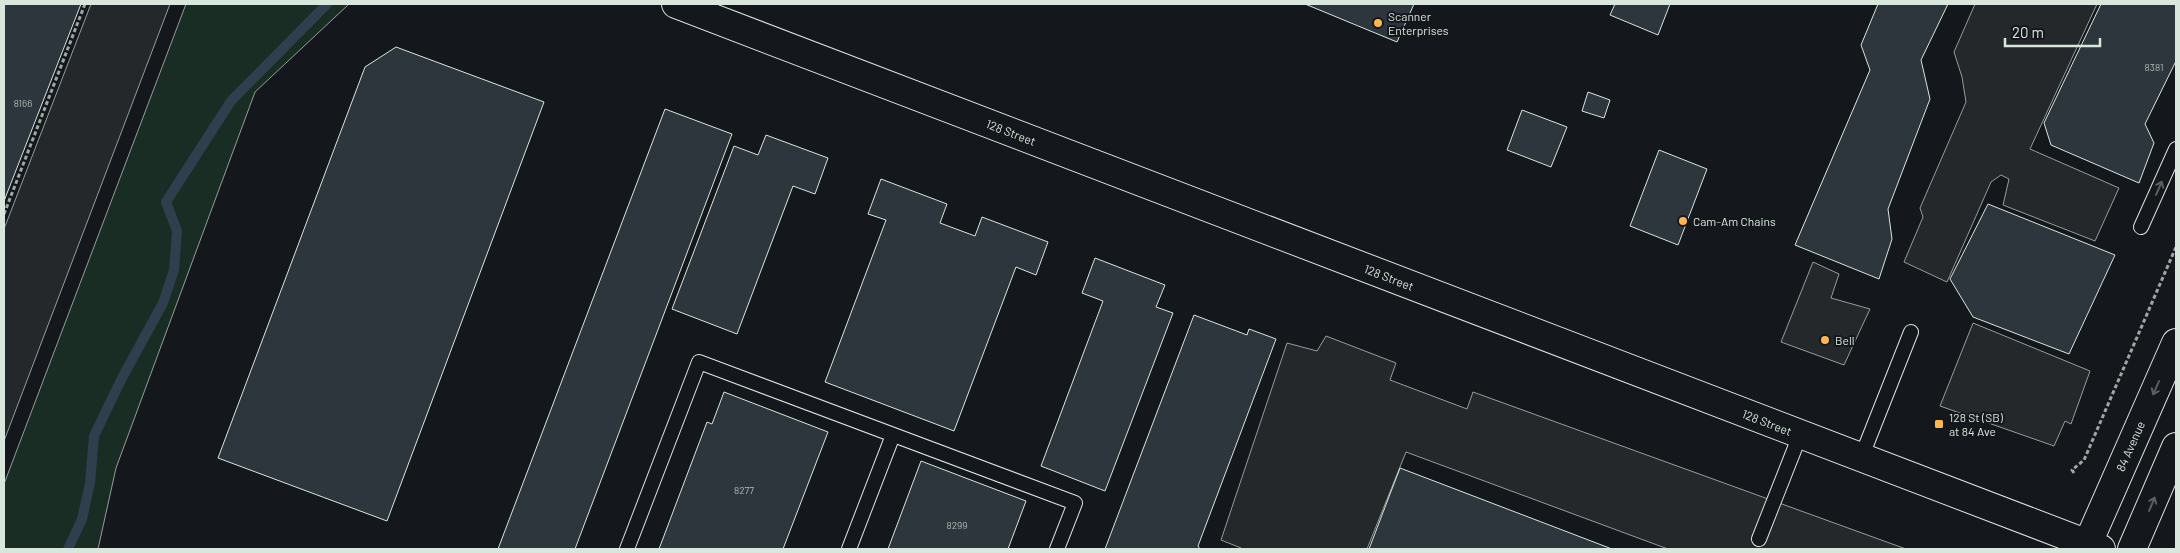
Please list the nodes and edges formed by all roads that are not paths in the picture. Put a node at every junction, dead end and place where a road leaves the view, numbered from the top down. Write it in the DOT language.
graph roads {
  1 [pos="676,4"];
  2 [pos="2176,149"];
  3 [pos="2141,227"];
  4 [pos="1910,332"];
  5 [pos="2176,344"];
  6 [pos="894,435"];
  7 [pos="1800,435"];
  8 [pos="2176,447"];
  9 [pos="1861,458"];
  10 [pos="1759,539"];
  11 [pos="2091,547"];
  12 [pos="627,549"];
  13 [pos="849,549"];
  14 [pos="1057,549"];
  15 [pos="2132,549"];
  1 -- 7 [label="main road, 128 Street"];
  3 -- 2 [label="lane, one-way"];
  4 -- 9 [label="lane"];
  5 -- 11 [label="main road, 84 Avenue, one-way"];
  6 -- 12 [label="lane"];
  6 -- 13 [label="lane"];
  6 -- 14 [label="lane"];
  7 -- 9 [label="main road, 128 Street"];
  7 -- 10 [label="lane"];
  15 -- 8 [label="main road, one-way"];
  9 -- 11 [label="main road, 128 Street"];
}
